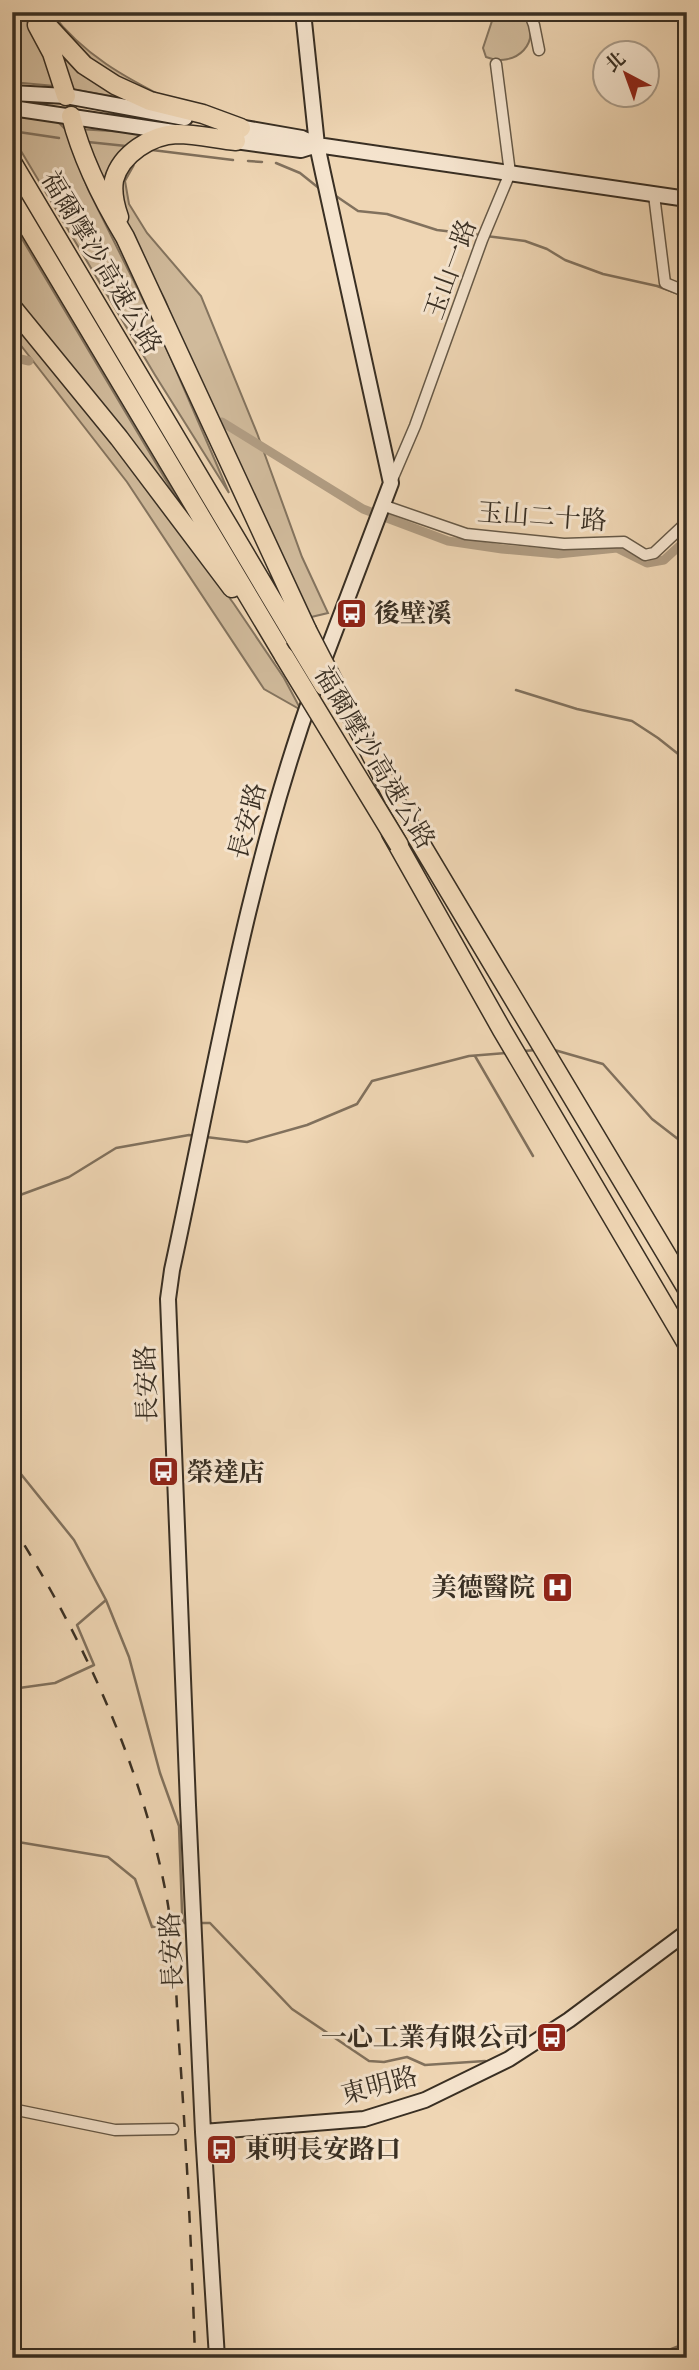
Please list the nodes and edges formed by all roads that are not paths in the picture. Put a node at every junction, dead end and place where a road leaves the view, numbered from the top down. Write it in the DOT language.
graph roads {
  1 [pos="30,12"];
  2 [pos="36,12"];
  3 [pos="303,12"];
  4 [pos="529,12"];
  5 [pos="539,50"];
  6 [pos="496,64"];
  7 [pos="12,93"];
  8 [pos="66,96"];
  9 [pos="12,108"];
  10 [pos="314,112"];
  11 [pos="71,116"];
  12 [pos="268,132"];
  13 [pos="239,134"];
  14 [pos="317,145"];
  15 [pos="270,147"];
  16 [pos="12,162"];
  17 [pos="510,173"];
  18 [pos="325,186"];
  19 [pos="654,195"];
  20 [pos="12,200"];
  21 [pos="687,200"];
  22 [pos="125,237"];
  23 [pos="687,292"];
  24 [pos="12,307"];
  25 [pos="391,483"];
  26 [pos="382,505"];
  27 [pos="687,522"];
  28 [pos="301,634"];
  29 [pos="282,660"];
  30 [pos="399,845"];
  31 [pos="687,1289"];
  32 [pos="687,1344"];
  33 [pos="687,1933"];
  34 [pos="12,2109"];
  35 [pos="173,2129"];
  36 [pos="203,2132"];
  37 [pos="217,2358"];
  1 -- 8 [label="highway"];
  2 -- 13 [label="highway"];
  3 -- 10 [label="main road"];
  4 -- 5 [label="street"];
  6 -- 17 [label="street"];
  7 -- 8 [label="main road"];
  8 -- 11 [label="main road"];
  8 -- 13 [label="main road"];
  9 -- 11 [label="main road"];
  10 -- 12 [label="main road"];
  10 -- 14 [label="main road"];
  11 -- 13 [label="main road"];
  11 -- 22 [label="highway"];
  12 -- 13 [label="main road"];
  12 -- 14 [label="main road"];
  13 -- 15 [label="main road"];
  13 -- 22 [label="highway"];
  14 -- 15 [label="main road"];
  14 -- 17 [label="main road"];
  14 -- 18 [label="main road"];
  15 -- 18 [label="main road"];
  16 -- 28 [label="highway, 福爾摩沙高速公路"];
  17 -- 19 [label="main road"];
  17 -- 25 [label="street, 玉山一路"];
  18 -- 25 [label="main road"];
  19 -- 21 [label="main road"];
  19 -- 23 [label="street"];
  20 -- 29 [label="highway, 福爾摩沙高速公路"];
  22 -- 28 [label="highway"];
  24 -- 29 [label="highway"];
  25 -- 26 [label="main road, 長安路"];
  26 -- 27 [label="street, 玉山二十路"];
  26 -- 36 [label="main road, 長安路"];
  28 -- 31 [label="highway, 福爾摩沙高速公路, bridge"];
  29 -- 30 [label="highway, 福爾摩沙高速公路, bridge"];
  29 -- 30 [label="highway"];
  30 -- 32 [label="highway, 福爾摩沙高速公路"];
  33 -- 36 [label="main road, 東明路"];
  34 -- 35 [label="street"];
  36 -- 37 [label="main road, 長安路"];
}
